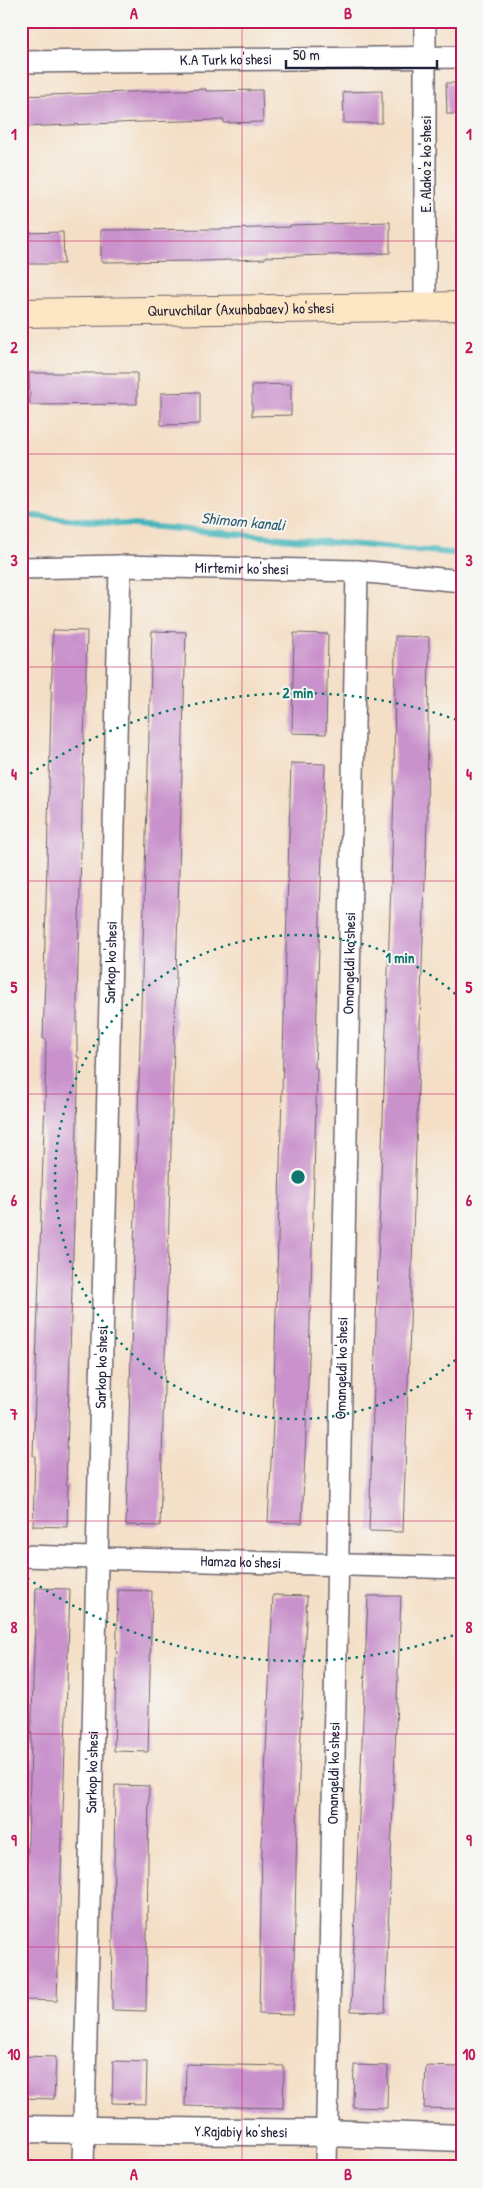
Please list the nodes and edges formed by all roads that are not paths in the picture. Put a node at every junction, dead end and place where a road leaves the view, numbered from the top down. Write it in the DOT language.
graph roads {
  1 [pos="425,21"];
  2 [pos="426,57"];
  3 [pos="462,57"];
  4 [pos="21,62"];
  5 [pos="462,306"];
  6 [pos="425,308"];
  7 [pos="21,313"];
  8 [pos="120,566"];
  9 [pos="21,568"];
  10 [pos="357,571"];
  11 [pos="462,581"];
  12 [pos="21,1556"];
  13 [pos="98,1558"];
  14 [pos="339,1566"];
  15 [pos="462,1568"];
  16 [pos="21,2129"];
  17 [pos="85,2131"];
  18 [pos="327,2133"];
  19 [pos="462,2138"];
  20 [pos="82,2167"];
  21 [pos="326,2167"];
  1 -- 2 [label="street, E. Alako'z ko'shesi"];
  2 -- 3 [label="street, K.A Turk ko'shesi"];
  2 -- 4 [label="street, K.A Turk ko'shesi"];
  2 -- 6 [label="street, E. Alako'z ko'shesi"];
  5 -- 6 [label="main road, Quruvchilar (Axunbabaev) ko'shesi"];
  6 -- 7 [label="main road, Quruvchilar (Axunbabaev) ko'shesi"];
  8 -- 9 [label="street, Mirtemir ko'shesi"];
  8 -- 10 [label="street, Mirtemir ko'shesi"];
  8 -- 13 [label="street, Sarkop ko'shesi"];
  10 -- 11 [label="street, Mirtemir ko'shesi"];
  10 -- 14 [label="street, Omangeldi ko'shesi"];
  12 -- 13 [label="street, Hamza ko'shesi"];
  13 -- 14 [label="street, Hamza ko'shesi"];
  13 -- 17 [label="street, Sarkop ko'shesi"];
  14 -- 15 [label="street, Hamza ko'shesi"];
  14 -- 18 [label="street, Omangeldi ko'shesi"];
  16 -- 17 [label="street, Y.Rajabiy ko'shesi"];
  17 -- 18 [label="street, Y.Rajabiy ko'shesi"];
  17 -- 20 [label="street, Sarkop ko'shesi"];
  18 -- 19 [label="street, Y.Rajabiy ko'shesi"];
  18 -- 21 [label="street, Omangeldi ko'shesi"];
}
